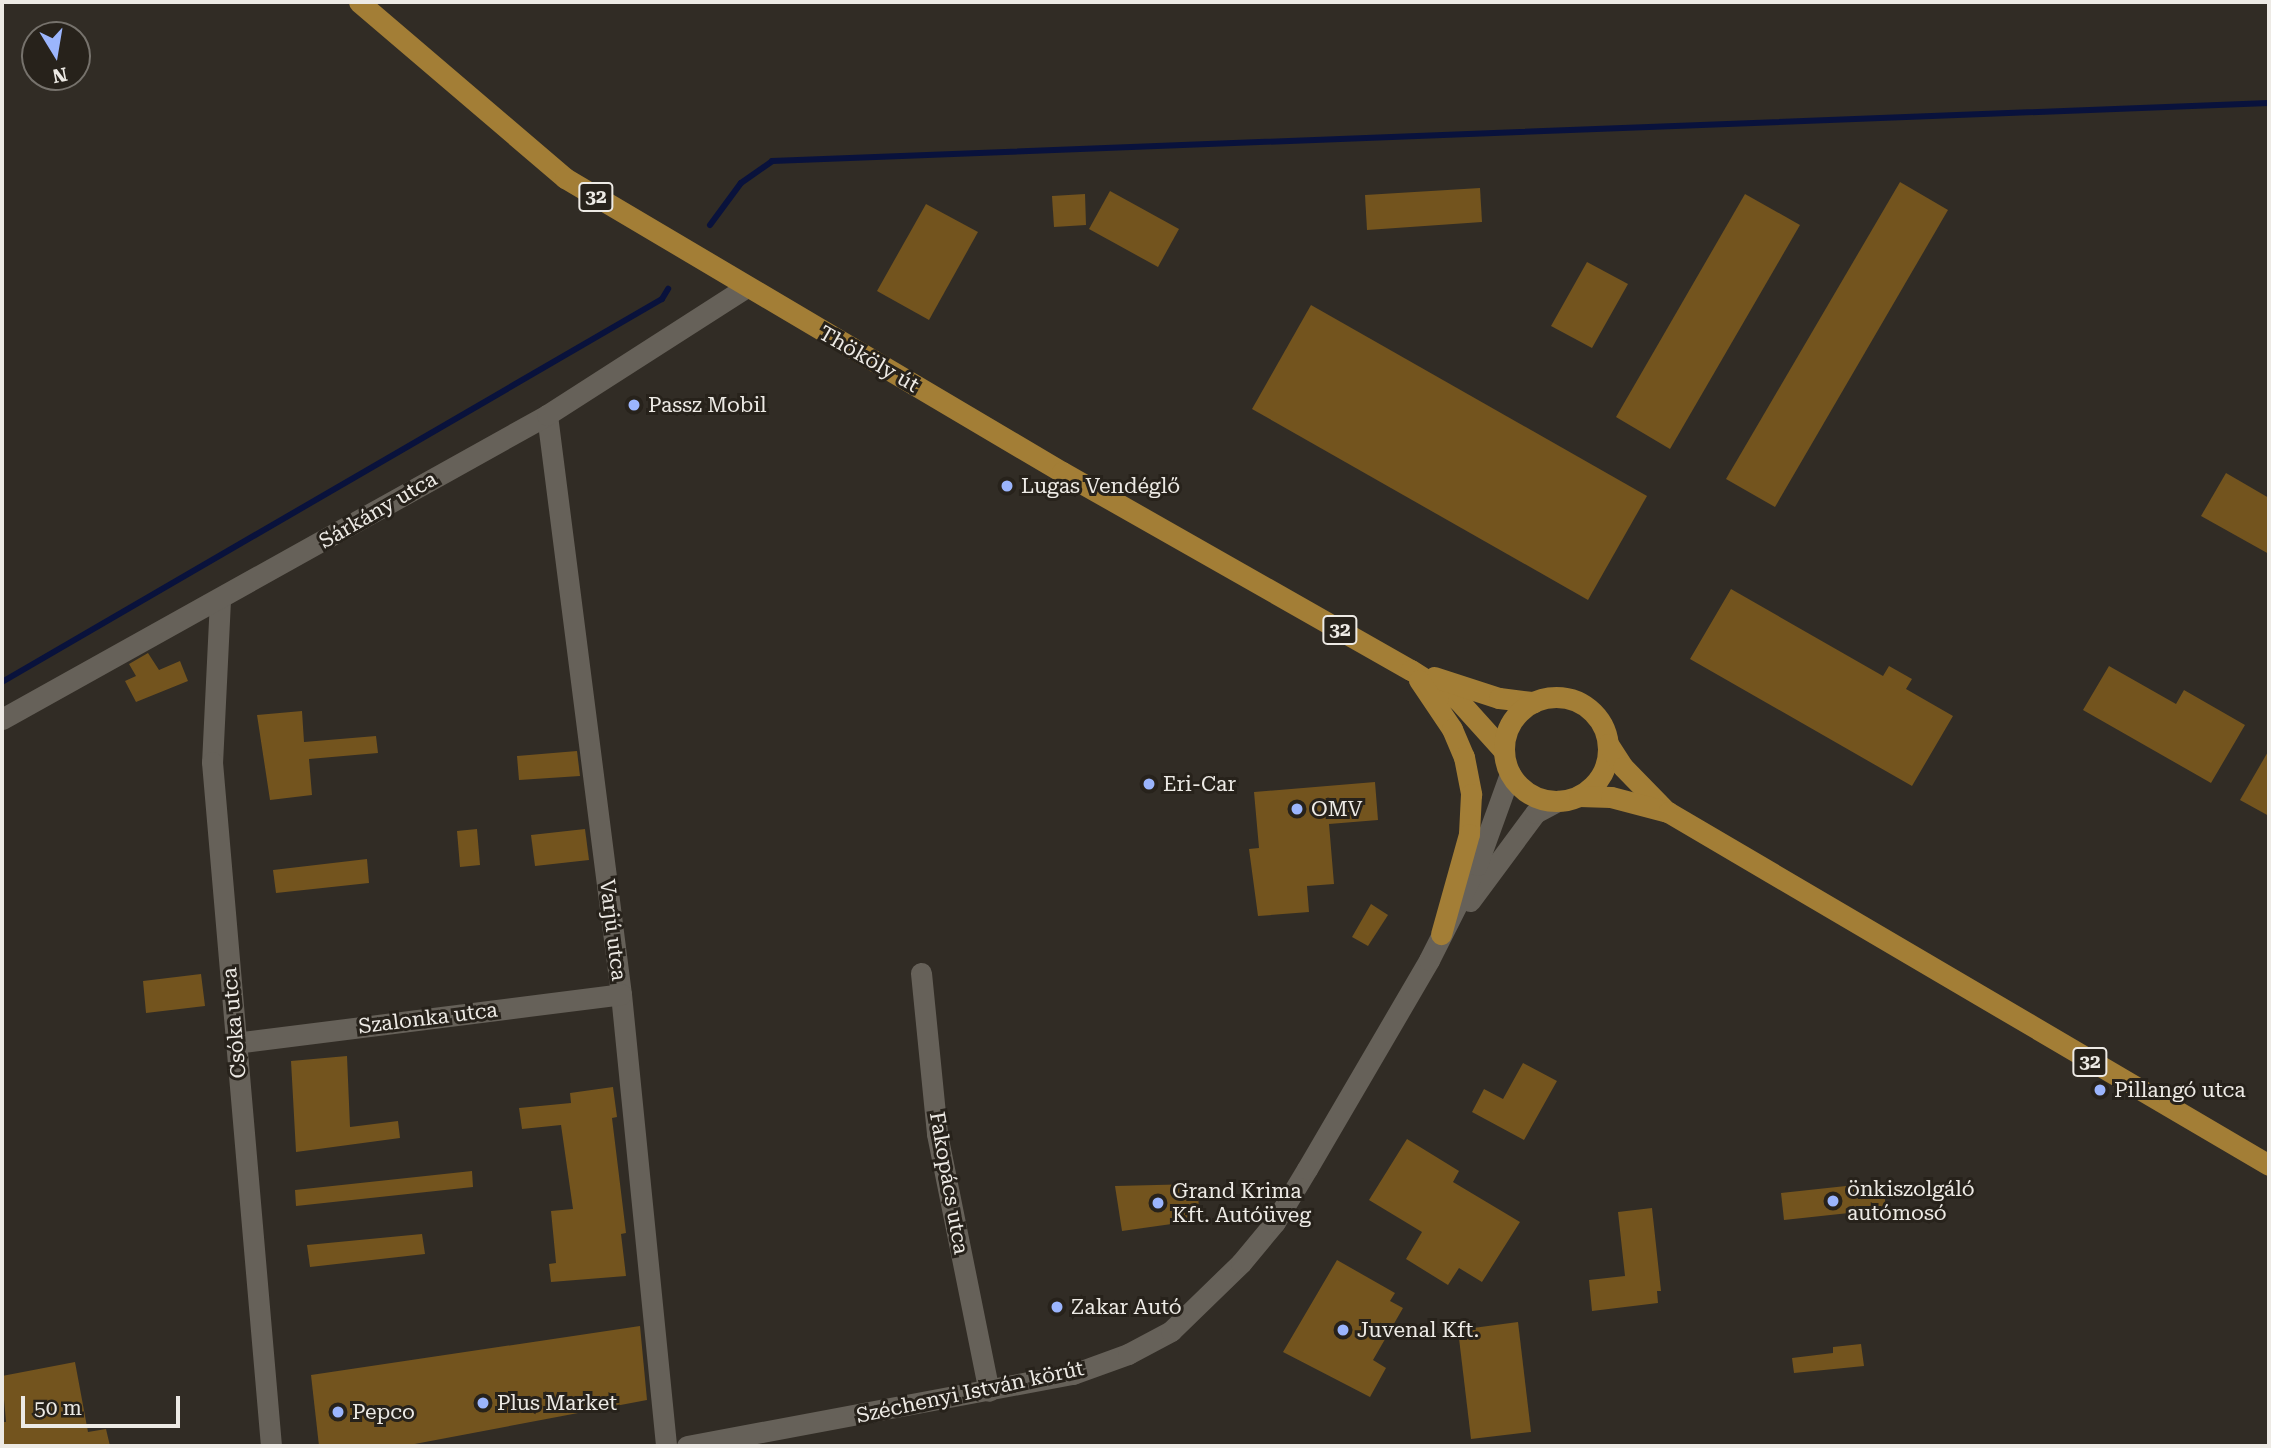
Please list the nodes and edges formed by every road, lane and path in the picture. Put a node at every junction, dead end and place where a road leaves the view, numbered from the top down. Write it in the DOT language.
graph roads {
  1 [pos="359,2"];
  2 [pos="745,288"];
  3 [pos="547,415"];
  4 [pos="220,600"];
  5 [pos="1412,670"];
  6 [pos="1534,702"];
  7 [pos="2,719"];
  8 [pos="1608,744"];
  9 [pos="1503,750"];
  10 [pos="1510,774"];
  11 [pos="1579,796"];
  12 [pos="1558,802"];
  13 [pos="1668,812"];
  14 [pos="1441,934"];
  15 [pos="1429,960"];
  16 [pos="921,973"];
  17 [pos="621,994"];
  18 [pos="235,1043"];
  19 [pos="2269,1166"];
  20 [pos="989,1391"];
  21 [pos="271,1446"];
  22 [pos="666,1446"];
  23 [pos="687,1446"];
  1 -- 2 [label="main road, Thököly út / 32"];
  2 -- 3 [label="street, Sárkány utca"];
  2 -- 5 [label="main road, Thököly út / 32"];
  3 -- 4 [label="street, Sárkány utca"];
  3 -- 17 [label="street, Varjú utca"];
  4 -- 7 [label="street, Sárkány utca"];
  4 -- 18 [label="street, Csóka utca"];
  5 -- 6 [label="main road, Thököly út / 32"];
  5 -- 9 [label="main road, Thököly út / 32"];
  5 -- 14 [label="main road"];
  6 -- 8 [label="main road, Thököly út / 32"];
  6 -- 9 [label="main road"];
  8 -- 11 [label="main road"];
  8 -- 13 [label="main road, 32"];
  9 -- 10 [label="main road, Thököly út / 32"];
  10 -- 12 [label="main road"];
  10 -- 14 [label="street, Széchenyi István körút"];
  11 -- 12 [label="main road, 32"];
  11 -- 13 [label="main road, 32"];
  12 -- 15 [label="street, Széchenyi István körút"];
  13 -- 19 [label="main road, 32"];
  14 -- 15 [label="street, Széchenyi István körút"];
  15 -- 20 [label="street, Széchenyi István körút"];
  16 -- 20 [label="street, Fakopács utca"];
  17 -- 18 [label="street, Szalonka utca"];
  17 -- 22 [label="street, Varjú utca"];
  18 -- 21 [label="street, Csóka utca"];
  20 -- 23 [label="street, Széchenyi István körút"];
}
